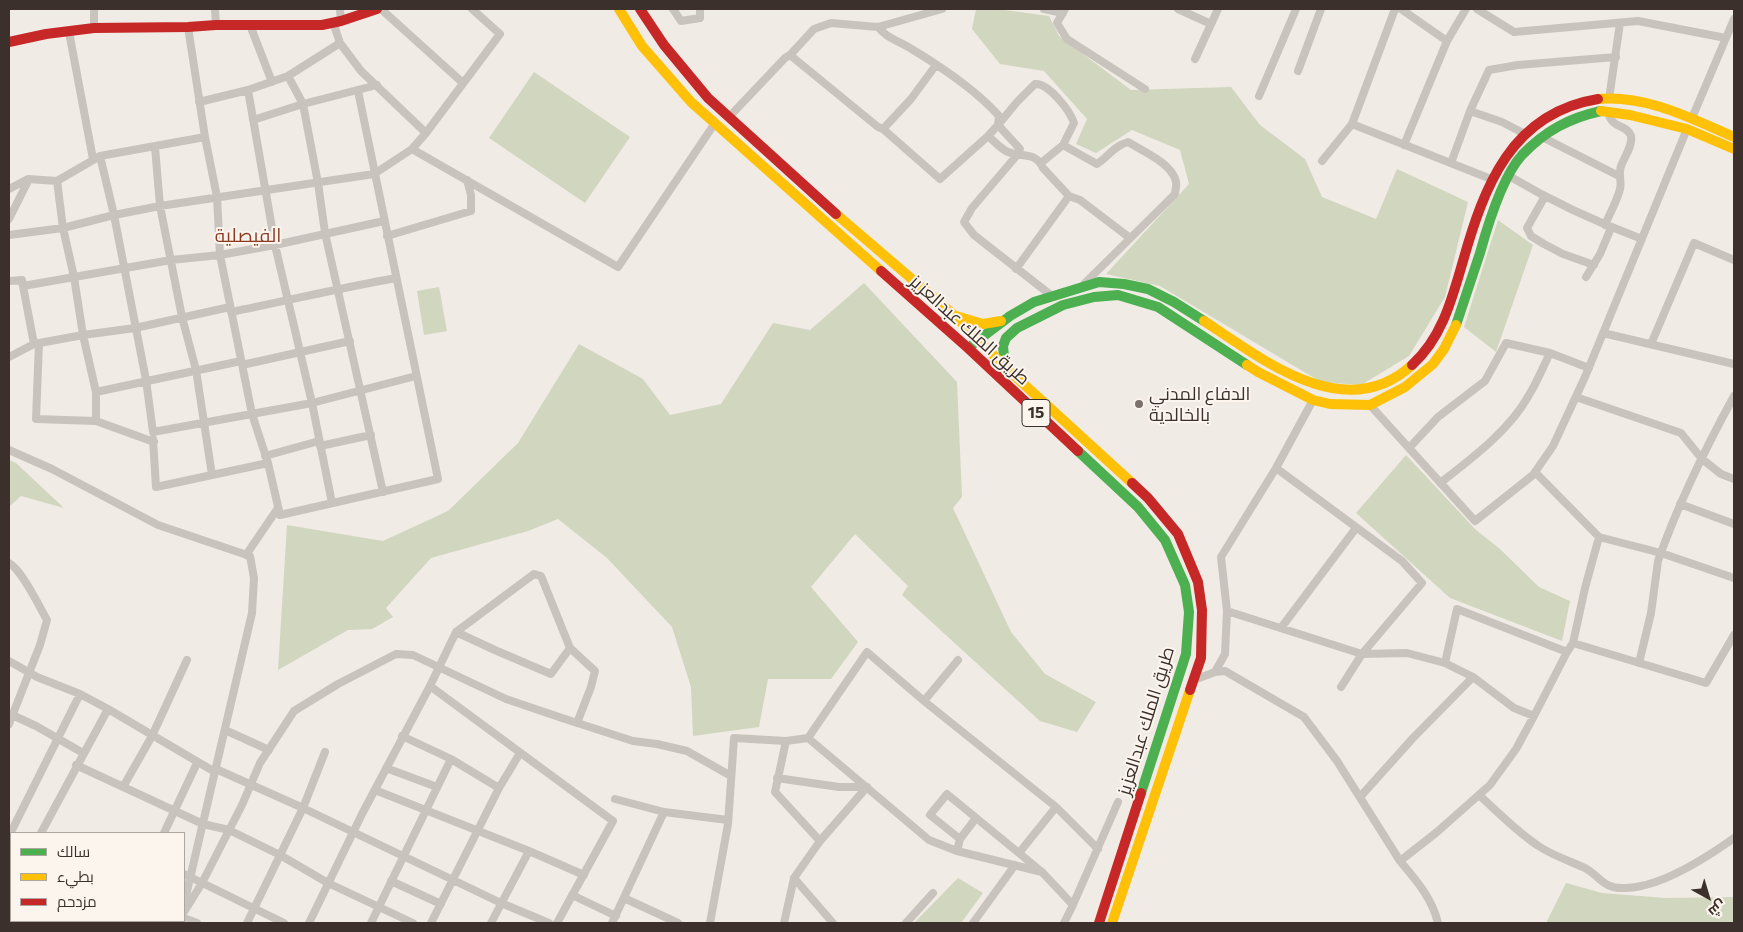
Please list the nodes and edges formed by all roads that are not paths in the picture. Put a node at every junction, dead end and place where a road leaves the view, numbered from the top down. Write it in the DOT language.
graph roads {
  1 [pos="94,9"];
  2 [pos="215,9"];
  3 [pos="340,9"];
  4 [pos="377,9"];
  5 [pos="381,9"];
  6 [pos="472,9"];
  7 [pos="619,9"];
  8 [pos="640,9"];
  9 [pos="673,9"];
  10 [pos="700,9"];
  11 [pos="942,9"];
  12 [pos="1044,9"];
  13 [pos="1178,9"];
  14 [pos="1218,9"];
  15 [pos="1296,9"];
  16 [pos="1321,9"];
  17 [pos="1395,9"];
  18 [pos="1401,9"];
  19 [pos="1466,9"];
  20 [pos="1478,9"];
  21 [pos="1064,11"];
  22 [pos="1734,19"];
  23 [pos="337,22"];
  24 [pos="1620,23"];
  25 [pos="250,24"];
  26 [pos="1211,24"];
  27 [pos="216,25"];
  28 [pos="188,27"];
  29 [pos="878,27"];
  30 [pos="94,28"];
  31 [pos="69,32"];
  32 [pos="1726,38"];
  33 [pos="9,42"];
  34 [pos="1447,42"];
  35 [pos="340,43"];
  36 [pos="790,56"];
  37 [pos="1616,57"];
  38 [pos="1195,60"];
  39 [pos="936,65"];
  40 [pos="1298,71"];
  41 [pos="288,76"];
  42 [pos="272,82"];
  43 [pos="463,83"];
  44 [pos="377,86"];
  45 [pos="1145,89"];
  46 [pos="248,90"];
  47 [pos="358,91"];
  48 [pos="1259,96"];
  49 [pos="1609,98"];
  50 [pos="199,102"];
  51 [pos="303,104"];
  52 [pos="1470,110"];
  53 [pos="1608,112"];
  54 [pos="729,117"];
  55 [pos="1692,118"];
  56 [pos="253,120"];
  57 [pos="715,123"];
  58 [pos="1352,124"];
  59 [pos="998,125"];
  60 [pos="883,129"];
  61 [pos="1687,129"];
  62 [pos="426,133"];
  63 [pos="1525,134"];
  64 [pos="988,136"];
  65 [pos="1542,137"];
  66 [pos="1734,137"];
  67 [pos="205,138"];
  68 [pos="1063,145"];
  69 [pos="1404,145"];
  70 [pos="155,147"];
  71 [pos="412,149"];
  72 [pos="1734,149"];
  73 [pos="1018,154"];
  74 [pos="97,158"];
  75 [pos="1322,161"];
  76 [pos="1041,163"];
  77 [pos="1451,163"];
  78 [pos="374,174"];
  79 [pos="1508,176"];
  80 [pos="1619,176"];
  81 [pos="28,179"];
  82 [pos="1491,179"];
  83 [pos="467,180"];
  84 [pos="57,181"];
  85 [pos="318,184"];
  86 [pos="9,190"];
  87 [pos="266,190"];
  88 [pos="1069,196"];
  89 [pos="1546,196"];
  90 [pos="217,198"];
  91 [pos="160,206"];
  92 [pos="114,215"];
  93 [pos="9,219"];
  94 [pos="384,221"];
  95 [pos="1608,226"];
  96 [pos="63,228"];
  97 [pos="325,233"];
  98 [pos="9,235"];
  99 [pos="387,236"];
  100 [pos="1130,238"];
  101 [pos="1642,239"];
  102 [pos="276,245"];
  103 [pos="220,255"];
  104 [pos="170,260"];
  105 [pos="1734,260"];
  106 [pos="1594,265"];
  107 [pos="1463,266"];
  108 [pos="1475,267"];
  109 [pos="123,269"];
  110 [pos="1016,269"];
  111 [pos="74,277"];
  112 [pos="396,278"];
  113 [pos="1586,278"];
  114 [pos="9,281"];
  115 [pos="23,286"];
  116 [pos="1082,286"];
  117 [pos="338,288"];
  118 [pos="1052,296"];
  119 [pos="288,301"];
  120 [pos="231,309"];
  121 [pos="954,315"];
  122 [pos="182,317"];
  123 [pos="1008,318"];
  124 [pos="135,328"];
  125 [pos="1012,331"];
  126 [pos="1603,333"];
  127 [pos="83,335"];
  128 [pos="978,340"];
  129 [pos="350,341"];
  130 [pos="36,344"];
  131 [pos="1652,344"];
  132 [pos="968,348"];
  133 [pos="987,348"];
  134 [pos="300,353"];
  135 [pos="1550,353"];
  136 [pos="976,357"];
  137 [pos="9,358"];
  138 [pos="242,363"];
  139 [pos="1734,364"];
  140 [pos="1005,367"];
  141 [pos="1589,368"];
  142 [pos="196,370"];
  143 [pos="416,376"];
  144 [pos="146,380"];
  145 [pos="361,390"];
  146 [pos="96,392"];
  147 [pos="1734,396"];
  148 [pos="1576,397"];
  149 [pos="1313,400"];
  150 [pos="312,403"];
  151 [pos="1370,405"];
  152 [pos="252,414"];
  153 [pos="96,421"];
  154 [pos="204,423"];
  155 [pos="153,432"];
  156 [pos="371,435"];
  157 [pos="154,442"];
  158 [pos="320,444"];
  159 [pos="1409,448"];
  160 [pos="9,450"];
  161 [pos="1702,459"];
  162 [pos="266,460"];
  163 [pos="1276,468"];
  164 [pos="1535,472"];
  165 [pos="212,476"];
  166 [pos="1734,479"];
  167 [pos="1440,483"];
  168 [pos="383,492"];
  169 [pos="332,503"];
  170 [pos="1680,504"];
  171 [pos="278,508"];
  172 [pos="1734,524"];
  173 [pos="1356,528"];
  174 [pos="1599,538"];
  175 [pos="1661,553"];
  176 [pos="246,555"];
  177 [pos="9,563"];
  178 [pos="1734,578"];
  179 [pos="1227,611"];
  180 [pos="1282,628"];
  181 [pos="456,632"];
  182 [pos="1734,635"];
  183 [pos="1574,643"];
  184 [pos="570,648"];
  185 [pos="1567,652"];
  186 [pos="1362,654"];
  187 [pos="187,660"];
  188 [pos="958,660"];
  189 [pos="9,661"];
  190 [pos="1445,663"];
  191 [pos="1639,663"];
  192 [pos="439,668"];
  193 [pos="29,672"];
  194 [pos="1215,672"];
  195 [pos="1473,677"];
  196 [pos="1194,680"];
  197 [pos="430,686"];
  198 [pos="1341,687"];
  199 [pos="80,694"];
  200 [pos="924,701"];
  201 [pos="108,709"];
  202 [pos="11,715"];
  203 [pos="1534,716"];
  204 [pos="577,723"];
  205 [pos="9,724"];
  206 [pos="225,730"];
  207 [pos="152,736"];
  208 [pos="402,736"];
  209 [pos="57,737"];
  210 [pos="808,738"];
  211 [pos="786,741"];
  212 [pos="269,750"];
  213 [pos="325,752"];
  214 [pos="83,753"];
  215 [pos="520,753"];
  216 [pos="451,759"];
  217 [pos="197,763"];
  218 [pos="76,765"];
  219 [pos="386,768"];
  220 [pos="215,771"];
  221 [pos="731,776"];
  222 [pos="778,778"];
  223 [pos="252,786"];
  224 [pos="123,787"];
  225 [pos="437,787"];
  226 [pos="867,787"];
  227 [pos="499,788"];
  228 [pos="375,790"];
  229 [pos="1479,795"];
  230 [pos="1360,797"];
  231 [pos="616,799"];
  232 [pos="1118,802"];
  233 [pos="1056,807"];
  234 [pos="303,808"];
  235 [pos="426,810"];
  236 [pos="174,811"];
  237 [pos="664,812"];
  238 [pos="976,818"];
  239 [pos="728,820"];
  240 [pos="203,824"];
  241 [pos="229,830"];
  242 [pos="478,830"];
  243 [pos="11,832"];
  244 [pos="42,832"];
  245 [pos="164,832"];
  246 [pos="353,832"];
  247 [pos="960,838"];
  248 [pos="1734,838"];
  249 [pos="820,841"];
  250 [pos="1098,849"];
  251 [pos="529,851"];
  252 [pos="957,851"];
  253 [pos="1018,853"];
  254 [pos="280,855"];
  255 [pos="403,856"];
  256 [pos="1400,861"];
  257 [pos="1015,865"];
  258 [pos="1042,872"];
  259 [pos="584,875"];
  260 [pos="187,876"];
  261 [pos="794,878"];
  262 [pos="453,880"];
  263 [pos="391,881"];
  264 [pos="202,883"];
  265 [pos="328,883"];
  266 [pos="933,893"];
  267 [pos="185,895"];
  268 [pos="572,895"];
  269 [pos="624,898"];
  270 [pos="501,903"];
  271 [pos="441,904"];
  272 [pos="1073,905"];
  273 [pos="379,907"];
  274 [pos="254,909"];
  275 [pos="185,910"];
  276 [pos="185,918"];
  277 [pos="614,919"];
  278 [pos="197,923"];
  279 [pos="248,923"];
  280 [pos="284,923"];
  281 [pos="309,923"];
  282 [pos="371,923"];
  283 [pos="413,923"];
  284 [pos="431,923"];
  285 [pos="491,923"];
  286 [pos="549,923"];
  287 [pos="557,923"];
  288 [pos="678,923"];
  289 [pos="710,923"];
  290 [pos="784,923"];
  291 [pos="833,923"];
  292 [pos="906,923"];
  293 [pos="973,923"];
  294 [pos="1062,923"];
  295 [pos="1099,923"];
  296 [pos="1112,923"];
  297 [pos="1438,923"];
  1 -- 30 [label="street"];
  2 -- 27 [label="street"];
  3 -- 23 [label="street"];
  4 -- 23 [label="main road"];
  5 -- 43 [label="street"];
  6 -- 43 [label="street"];
  7 -- 57 [label="main road, طريق الملك عبدالعزيز / 15"];
  8 -- 54 [label="main road, طريق الملك عبدالعزيز / 15"];
  9 -- 10 [label="street"];
  11 -- 29 [label="street"];
  12 -- 21 [label="street"];
  13 -- 26 [label="street"];
  14 -- 26 [label="street"];
  15 -- 48 [label="street"];
  16 -- 40 [label="street"];
  17 -- 58 [label="street"];
  18 -- 34 [label="street"];
  19 -- 34 [label="street"];
  20 -- 24 [label="street"];
  21 -- 45 [label="street"];
  22 -- 32 [label="street"];
  23 -- 25 [label="main road"];
  23 -- 35 [label="street"];
  24 -- 32 [label="street"];
  24 -- 37 [label="street"];
  25 -- 27 [label="main road"];
  25 -- 42 [label="street"];
  26 -- 38 [label="street"];
  27 -- 28 [label="main road"];
  28 -- 30 [label="main road"];
  28 -- 50 [label="street"];
  29 -- 36 [label="street"];
  29 -- 39 [label="street"];
  30 -- 31 [label="main road"];
  31 -- 33 [label="main road"];
  31 -- 74 [label="street"];
  32 -- 55 [label="street"];
  34 -- 69 [label="street"];
  35 -- 41 [label="street"];
  35 -- 44 [label="street"];
  36 -- 54 [label="street"];
  36 -- 60 [label="street"];
  37 -- 49 [label="street"];
  37 -- 52 [label="street"];
  39 -- 59 [label="street"];
  39 -- 60 [label="street"];
  41 -- 42 [label="street"];
  41 -- 51 [label="street"];
  42 -- 46 [label="street"];
  43 -- 62 [label="street"];
  44 -- 47 [label="street"];
  44 -- 62 [label="street"];
  46 -- 50 [label="street"];
  46 -- 56 [label="street"];
  47 -- 51 [label="street"];
  47 -- 78 [label="street"];
  49 -- 55 [label="main road"];
  49 -- 63 [label="main road"];
  50 -- 67 [label="street"];
  51 -- 56 [label="street"];
  51 -- 85 [label="street"];
  52 -- 63 [label="street"];
  52 -- 77 [label="street"];
  53 -- 61 [label="main road"];
  53 -- 65 [label="main road"];
  53 -- 80 [label="street"];
  54 -- 121 [label="main road, طريق الملك عبدالعزيز / 15"];
  55 -- 66 [label="main road"];
  56 -- 87 [label="street"];
  57 -- 83 [label="street"];
  57 -- 132 [label="main road, طريق الملك عبدالعزيز / 15"];
  58 -- 69 [label="street"];
  58 -- 75 [label="street"];
  59 -- 64 [label="street"];
  59 -- 68 [label="street"];
  59 -- 73 [label="street"];
  60 -- 64 [label="street"];
  61 -- 72 [label="main road"];
  61 -- 101 [label="street"];
  62 -- 71 [label="street"];
  63 -- 82 [label="main road"];
  64 -- 73 [label="street"];
  65 -- 79 [label="main road"];
  65 -- 80 [label="street"];
  67 -- 70 [label="street"];
  67 -- 90 [label="street"];
  68 -- 76 [label="street"];
  68 -- 100 [label="street"];
  69 -- 77 [label="street"];
  70 -- 74 [label="street"];
  70 -- 91 [label="street"];
  71 -- 78 [label="street"];
  71 -- 83 [label="street"];
  73 -- 76 [label="street"];
  73 -- 110 [label="street"];
  74 -- 84 [label="street"];
  74 -- 92 [label="street"];
  76 -- 88 [label="street"];
  77 -- 82 [label="street"];
  78 -- 85 [label="street"];
  78 -- 94 [label="street"];
  79 -- 89 [label="street"];
  79 -- 108 [label="main road"];
  80 -- 95 [label="street"];
  81 -- 84 [label="street"];
  81 -- 86 [label="street"];
  81 -- 93 [label="street"];
  82 -- 107 [label="main road"];
  83 -- 99 [label="street"];
  84 -- 96 [label="street"];
  85 -- 87 [label="street"];
  85 -- 97 [label="street"];
  87 -- 90 [label="street"];
  87 -- 102 [label="street"];
  88 -- 100 [label="street"];
  88 -- 110 [label="street"];
  89 -- 95 [label="street"];
  89 -- 106 [label="street"];
  90 -- 91 [label="street"];
  90 -- 103 [label="street"];
  91 -- 92 [label="street"];
  91 -- 104 [label="street"];
  92 -- 96 [label="street"];
  92 -- 109 [label="street"];
  94 -- 97 [label="street"];
  94 -- 99 [label="street"];
  95 -- 101 [label="street"];
  95 -- 106 [label="street"];
  96 -- 98 [label="street"];
  96 -- 111 [label="street"];
  97 -- 102 [label="street"];
  97 -- 117 [label="street"];
  99 -- 112 [label="street"];
  100 -- 116 [label="street"];
  101 -- 126 [label="street"];
  102 -- 103 [label="street"];
  102 -- 119 [label="street"];
  103 -- 104 [label="street"];
  103 -- 120 [label="street"];
  104 -- 109 [label="street"];
  104 -- 122 [label="street"];
  105 -- 131 [label="street"];
  106 -- 113 [label="street"];
  107 -- 108 [label="main road"];
  107 -- 116 [label="main road"];
  108 -- 151 [label="main road"];
  109 -- 111 [label="street"];
  109 -- 124 [label="street"];
  110 -- 118 [label="street"];
  111 -- 115 [label="street"];
  111 -- 127 [label="street"];
  112 -- 117 [label="street"];
  112 -- 143 [label="street"];
  114 -- 115 [label="street"];
  115 -- 130 [label="street"];
  116 -- 118 [label="main road"];
  117 -- 119 [label="street"];
  117 -- 129 [label="street"];
  118 -- 123 [label="main road"];
  119 -- 120 [label="street"];
  119 -- 134 [label="street"];
  120 -- 122 [label="street"];
  120 -- 138 [label="street"];
  121 -- 123 [label="main road"];
  121 -- 128 [label="main road, طريق الملك عبدالعزيز / 15"];
  122 -- 124 [label="street"];
  122 -- 142 [label="street"];
  123 -- 128 [label="main road"];
  124 -- 127 [label="street"];
  124 -- 144 [label="street"];
  125 -- 133 [label="main road"];
  125 -- 140 [label="main road"];
  125 -- 149 [label="main road"];
  126 -- 131 [label="street"];
  126 -- 141 [label="street"];
  127 -- 130 [label="street"];
  127 -- 146 [label="street"];
  128 -- 132 [label="main road"];
  128 -- 133 [label="main road, طريق الملك عبدالعزيز / 15"];
  129 -- 134 [label="street"];
  129 -- 145 [label="street"];
  130 -- 137 [label="street"];
  130 -- 153 [label="street"];
  131 -- 139 [label="street"];
  132 -- 136 [label="main road, طريق الملك عبدالعزيز / 15"];
  133 -- 136 [label="main road"];
  133 -- 140 [label="main road, طريق الملك عبدالعزيز / 15"];
  134 -- 138 [label="street"];
  134 -- 150 [label="street"];
  135 -- 141 [label="street"];
  135 -- 159 [label="street"];
  135 -- 167 [label="street"];
  136 -- 295 [label="main road, طريق الملك عبدالعزيز / 15"];
  138 -- 142 [label="street"];
  138 -- 152 [label="street"];
  140 -- 196 [label="main road, طريق الملك عبدالعزيز / 15"];
  141 -- 148 [label="street"];
  142 -- 144 [label="street"];
  142 -- 154 [label="street"];
  143 -- 145 [label="street"];
  143 -- 168 [label="street"];
  144 -- 146 [label="street"];
  144 -- 155 [label="street"];
  145 -- 150 [label="street"];
  145 -- 156 [label="street"];
  146 -- 153 [label="street"];
  147 -- 161 [label="street"];
  148 -- 161 [label="street"];
  148 -- 164 [label="street"];
  149 -- 151 [label="main road"];
  149 -- 163 [label="street"];
  150 -- 152 [label="street"];
  150 -- 158 [label="street"];
  151 -- 159 [label="street"];
  152 -- 154 [label="street"];
  152 -- 162 [label="street"];
  153 -- 157 [label="street"];
  154 -- 155 [label="street"];
  154 -- 165 [label="street"];
  155 -- 157 [label="street"];
  156 -- 158 [label="street"];
  156 -- 168 [label="street"];
  157 -- 165 [label="street"];
  158 -- 162 [label="street"];
  158 -- 169 [label="street"];
  159 -- 167 [label="street"];
  160 -- 176 [label="street"];
  161 -- 166 [label="street"];
  161 -- 170 [label="street"];
  162 -- 165 [label="street"];
  162 -- 171 [label="street"];
  163 -- 173 [label="street"];
  163 -- 179 [label="street"];
  164 -- 167 [label="street"];
  164 -- 174 [label="street"];
  168 -- 169 [label="street"];
  169 -- 171 [label="street"];
  170 -- 172 [label="street"];
  170 -- 175 [label="street"];
  171 -- 176 [label="street"];
  173 -- 180 [label="street"];
  173 -- 186 [label="street"];
  174 -- 175 [label="street"];
  174 -- 183 [label="street"];
  175 -- 178 [label="street"];
  175 -- 191 [label="street"];
  176 -- 206 [label="street"];
  177 -- 193 [label="street"];
  179 -- 180 [label="street"];
  179 -- 194 [label="street"];
  180 -- 186 [label="street"];
  181 -- 184 [label="street"];
  181 -- 184 [label="street"];
  181 -- 192 [label="street"];
  182 -- 191 [label="street"];
  183 -- 185 [label="street"];
  183 -- 191 [label="street"];
  184 -- 204 [label="street"];
  185 -- 190 [label="street"];
  185 -- 203 [label="street"];
  186 -- 190 [label="street"];
  186 -- 198 [label="street"];
  187 -- 207 [label="street"];
  188 -- 200 [label="street"];
  189 -- 193 [label="street"];
  190 -- 195 [label="street"];
  192 -- 197 [label="street"];
  192 -- 204 [label="street"];
  192 -- 212 [label="street"];
  193 -- 199 [label="street"];
  193 -- 202 [label="street"];
  194 -- 196 [label="street"];
  194 -- 230 [label="street"];
  195 -- 203 [label="street"];
  195 -- 230 [label="street"];
  196 -- 296 [label="main road, طريق الملك عبدالعزيز / 15"];
  197 -- 208 [label="street"];
  197 -- 215 [label="street"];
  199 -- 201 [label="street"];
  199 -- 209 [label="street"];
  200 -- 210 [label="street"];
  200 -- 233 [label="street"];
  201 -- 207 [label="street"];
  201 -- 214 [label="street"];
  202 -- 205 [label="street"];
  202 -- 209 [label="street"];
  203 -- 229 [label="street"];
  204 -- 221 [label="street"];
  206 -- 212 [label="street"];
  206 -- 220 [label="street"];
  207 -- 217 [label="street"];
  207 -- 224 [label="street"];
  208 -- 216 [label="street"];
  208 -- 219 [label="street"];
  209 -- 214 [label="street"];
  209 -- 243 [label="street"];
  210 -- 211 [label="street"];
  210 -- 226 [label="street"];
  211 -- 221 [label="street"];
  211 -- 222 [label="street"];
  212 -- 223 [label="street"];
  213 -- 234 [label="street"];
  214 -- 218 [label="street"];
  215 -- 227 [label="street"];
  215 -- 259 [label="street"];
  216 -- 225 [label="street"];
  216 -- 227 [label="street"];
  217 -- 220 [label="street"];
  217 -- 236 [label="street"];
  218 -- 224 [label="street"];
  218 -- 244 [label="street"];
  219 -- 225 [label="street"];
  219 -- 228 [label="street"];
  220 -- 223 [label="street"];
  220 -- 240 [label="street"];
  221 -- 239 [label="street"];
  222 -- 226 [label="street"];
  222 -- 249 [label="street"];
  223 -- 234 [label="street"];
  223 -- 241 [label="street"];
  224 -- 236 [label="street"];
  225 -- 235 [label="street"];
  226 -- 249 [label="street"];
  226 -- 252 [label="street"];
  227 -- 242 [label="street"];
  228 -- 235 [label="street"];
  228 -- 246 [label="street"];
  229 -- 248 [label="street"];
  229 -- 256 [label="street"];
  230 -- 256 [label="street"];
  231 -- 237 [label="street"];
  232 -- 250 [label="street"];
  233 -- 250 [label="street"];
  233 -- 253 [label="street"];
  234 -- 246 [label="street"];
  234 -- 254 [label="street"];
  235 -- 242 [label="street"];
  235 -- 255 [label="street"];
  236 -- 240 [label="street"];
  236 -- 245 [label="street"];
  237 -- 239 [label="street"];
  237 -- 269 [label="street"];
  238 -- 247 [label="street"];
  238 -- 247 [label="street"];
  238 -- 253 [label="street"];
  239 -- 289 [label="street"];
  240 -- 241 [label="street"];
  240 -- 260 [label="street"];
  241 -- 254 [label="street"];
  241 -- 264 [label="street"];
  242 -- 251 [label="street"];
  242 -- 262 [label="street"];
  246 -- 255 [label="street"];
  246 -- 265 [label="street"];
  247 -- 252 [label="street"];
  249 -- 261 [label="street"];
  250 -- 272 [label="street"];
  251 -- 259 [label="street"];
  251 -- 270 [label="street"];
  252 -- 257 [label="street"];
  253 -- 258 [label="street"];
  254 -- 265 [label="street"];
  254 -- 274 [label="street"];
  255 -- 262 [label="street"];
  255 -- 263 [label="street"];
  256 -- 297 [label="street"];
  257 -- 258 [label="street"];
  257 -- 293 [label="street"];
  258 -- 272 [label="street"];
  259 -- 268 [label="street"];
  260 -- 264 [label="street"];
  260 -- 267 [label="street"];
  261 -- 290 [label="street"];
  261 -- 291 [label="street"];
  262 -- 270 [label="street"];
  262 -- 271 [label="street"];
  263 -- 271 [label="street"];
  263 -- 273 [label="street"];
  264 -- 274 [label="street"];
  264 -- 275 [label="street"];
  265 -- 273 [label="street"];
  265 -- 281 [label="street"];
  266 -- 292 [label="street"];
  268 -- 277 [label="street"];
  268 -- 287 [label="street"];
  269 -- 277 [label="street"];
  269 -- 288 [label="street"];
  270 -- 285 [label="street"];
  270 -- 286 [label="street"];
  271 -- 284 [label="street"];
  272 -- 294 [label="street"];
  273 -- 282 [label="street"];
  273 -- 283 [label="street"];
  274 -- 279 [label="street"];
  274 -- 280 [label="street"];
  276 -- 278 [label="street"];
}
